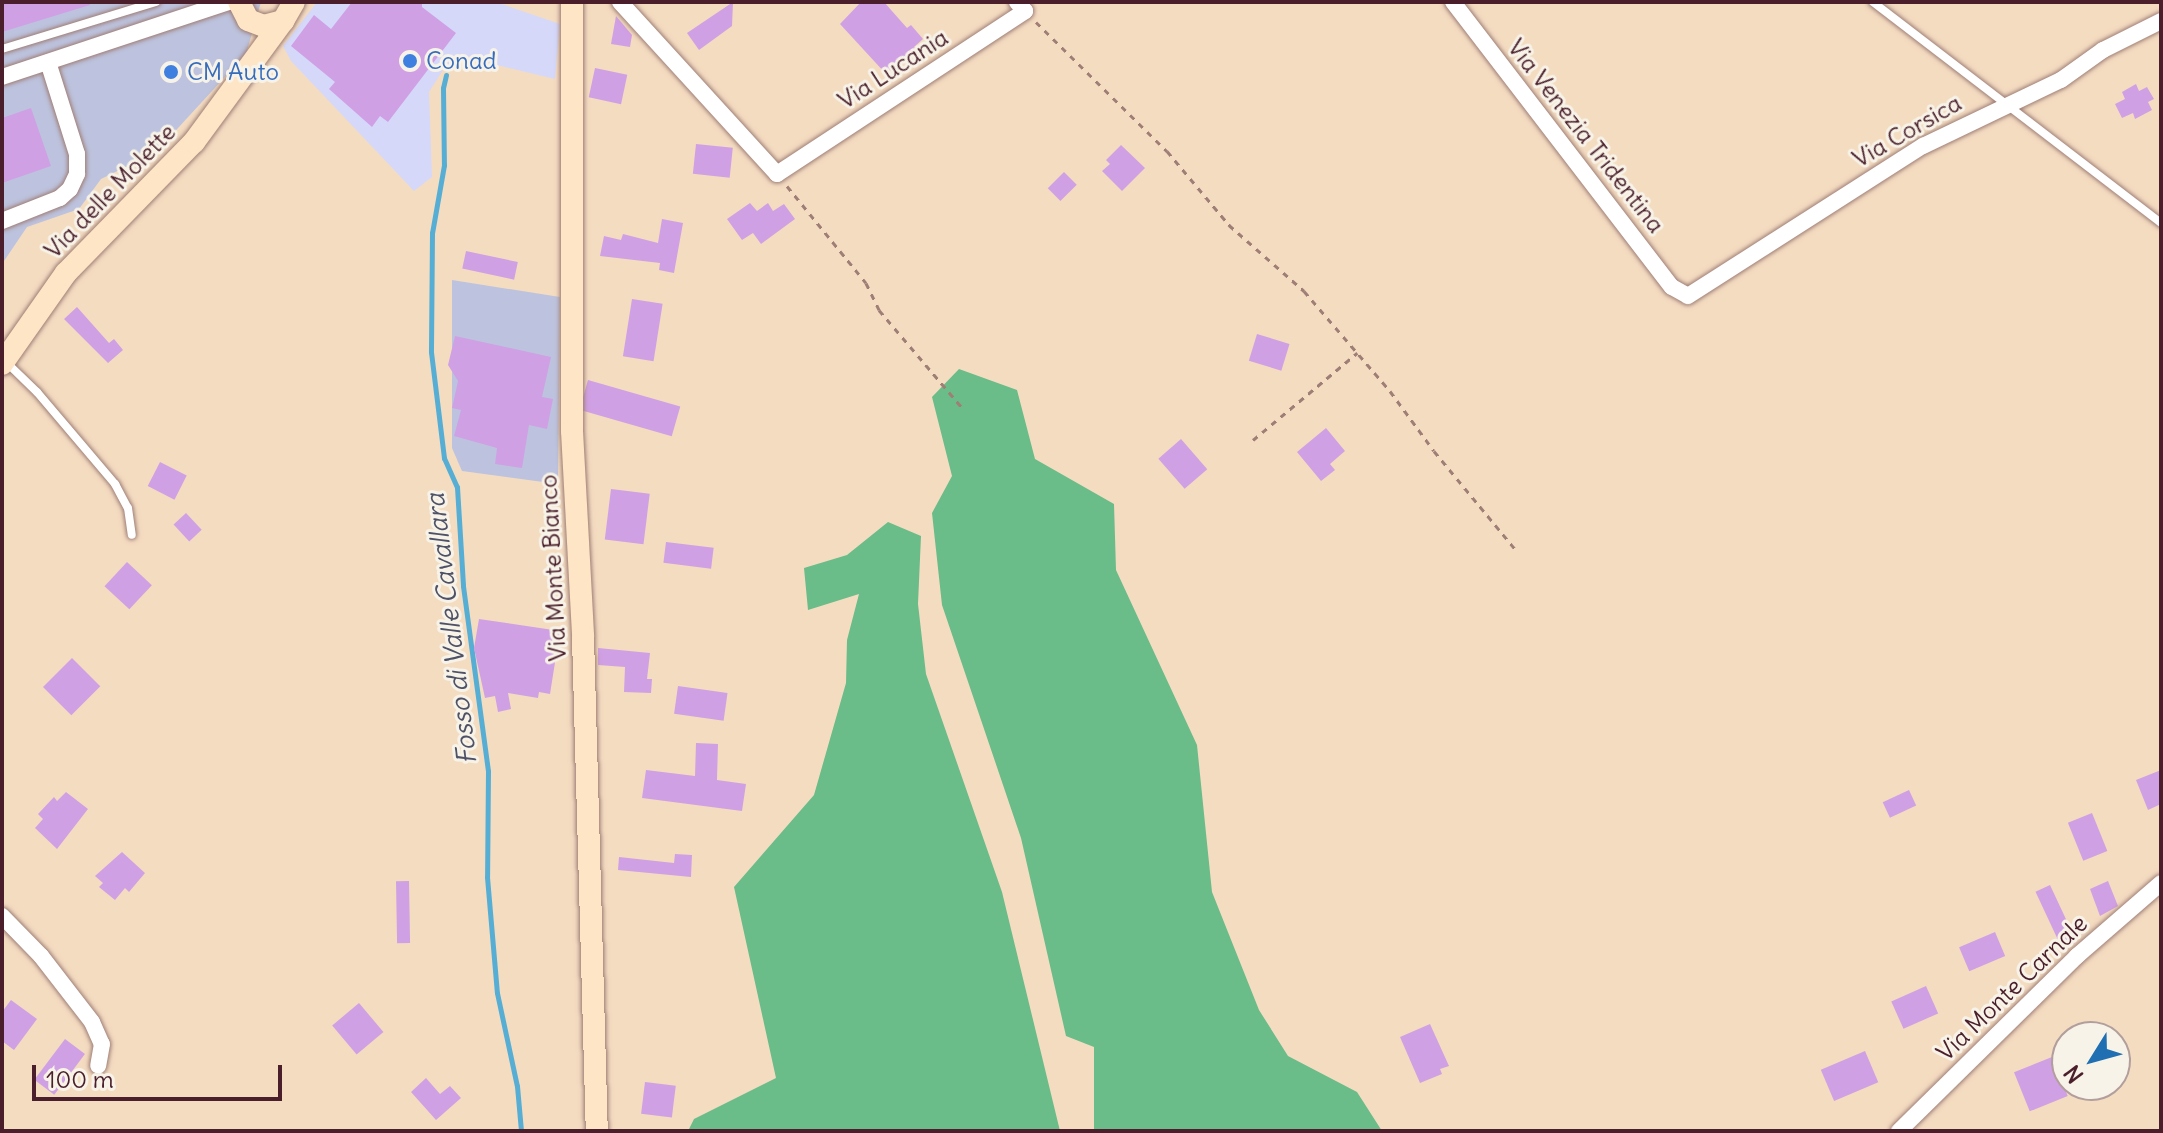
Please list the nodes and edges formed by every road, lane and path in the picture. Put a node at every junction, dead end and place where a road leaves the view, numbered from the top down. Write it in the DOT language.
graph roads {
  1 [pos="156,2"];
  2 [pos="229,2"];
  3 [pos="239,2"];
  4 [pos="572,2"];
  5 [pos="620,2"];
  6 [pos="1453,2"];
  7 [pos="1873,2"];
  8 [pos="1021,7"];
  9 [pos="292,8"];
  10 [pos="2161,21"];
  11 [pos="255,24"];
  12 [pos="2,49"];
  13 [pos="258,57"];
  14 [pos="48,62"];
  15 [pos="2,77"];
  16 [pos="2005,105"];
  17 [pos="777,174"];
  18 [pos="2,221"];
  19 [pos="2161,223"];
  20 [pos="1684,296"];
  21 [pos="1357,353"];
  22 [pos="3,363"];
  23 [pos="964,410"];
  24 [pos="1253,440"];
  25 [pos="132,535"];
  26 [pos="1515,549"];
  27 [pos="2161,883"];
  28 [pos="2,916"];
  29 [pos="98,1066"];
  30 [pos="597,1131"];
  31 [pos="1899,1131"];
  1 -- 12 [label="lane"];
  2 -- 14 [label="street"];
  3 -- 11 [label="main road"];
  4 -- 30 [label="main road, Via Monte Bianco"];
  5 -- 17 [label="street"];
  6 -- 20 [label="street, Via Venezia Tridentina"];
  7 -- 16 [label="lane"];
  8 -- 17 [label="street, Via Lucania"];
  8 -- 21 [label="path"];
  9 -- 11 [label="main road"];
  9 -- 13 [label="main road, Via delle Molette"];
  10 -- 16 [label="street, Via Corsica"];
  11 -- 13 [label="main road"];
  13 -- 22 [label="main road, Via delle Molette"];
  14 -- 15 [label="street"];
  14 -- 18 [label="street"];
  16 -- 19 [label="lane"];
  16 -- 20 [label="street, Via Corsica"];
  17 -- 23 [label="path"];
  21 -- 24 [label="path"];
  21 -- 26 [label="path"];
  22 -- 25 [label="lane"];
  27 -- 31 [label="street, Via Monte Carnale"];
  28 -- 29 [label="street"];
}
